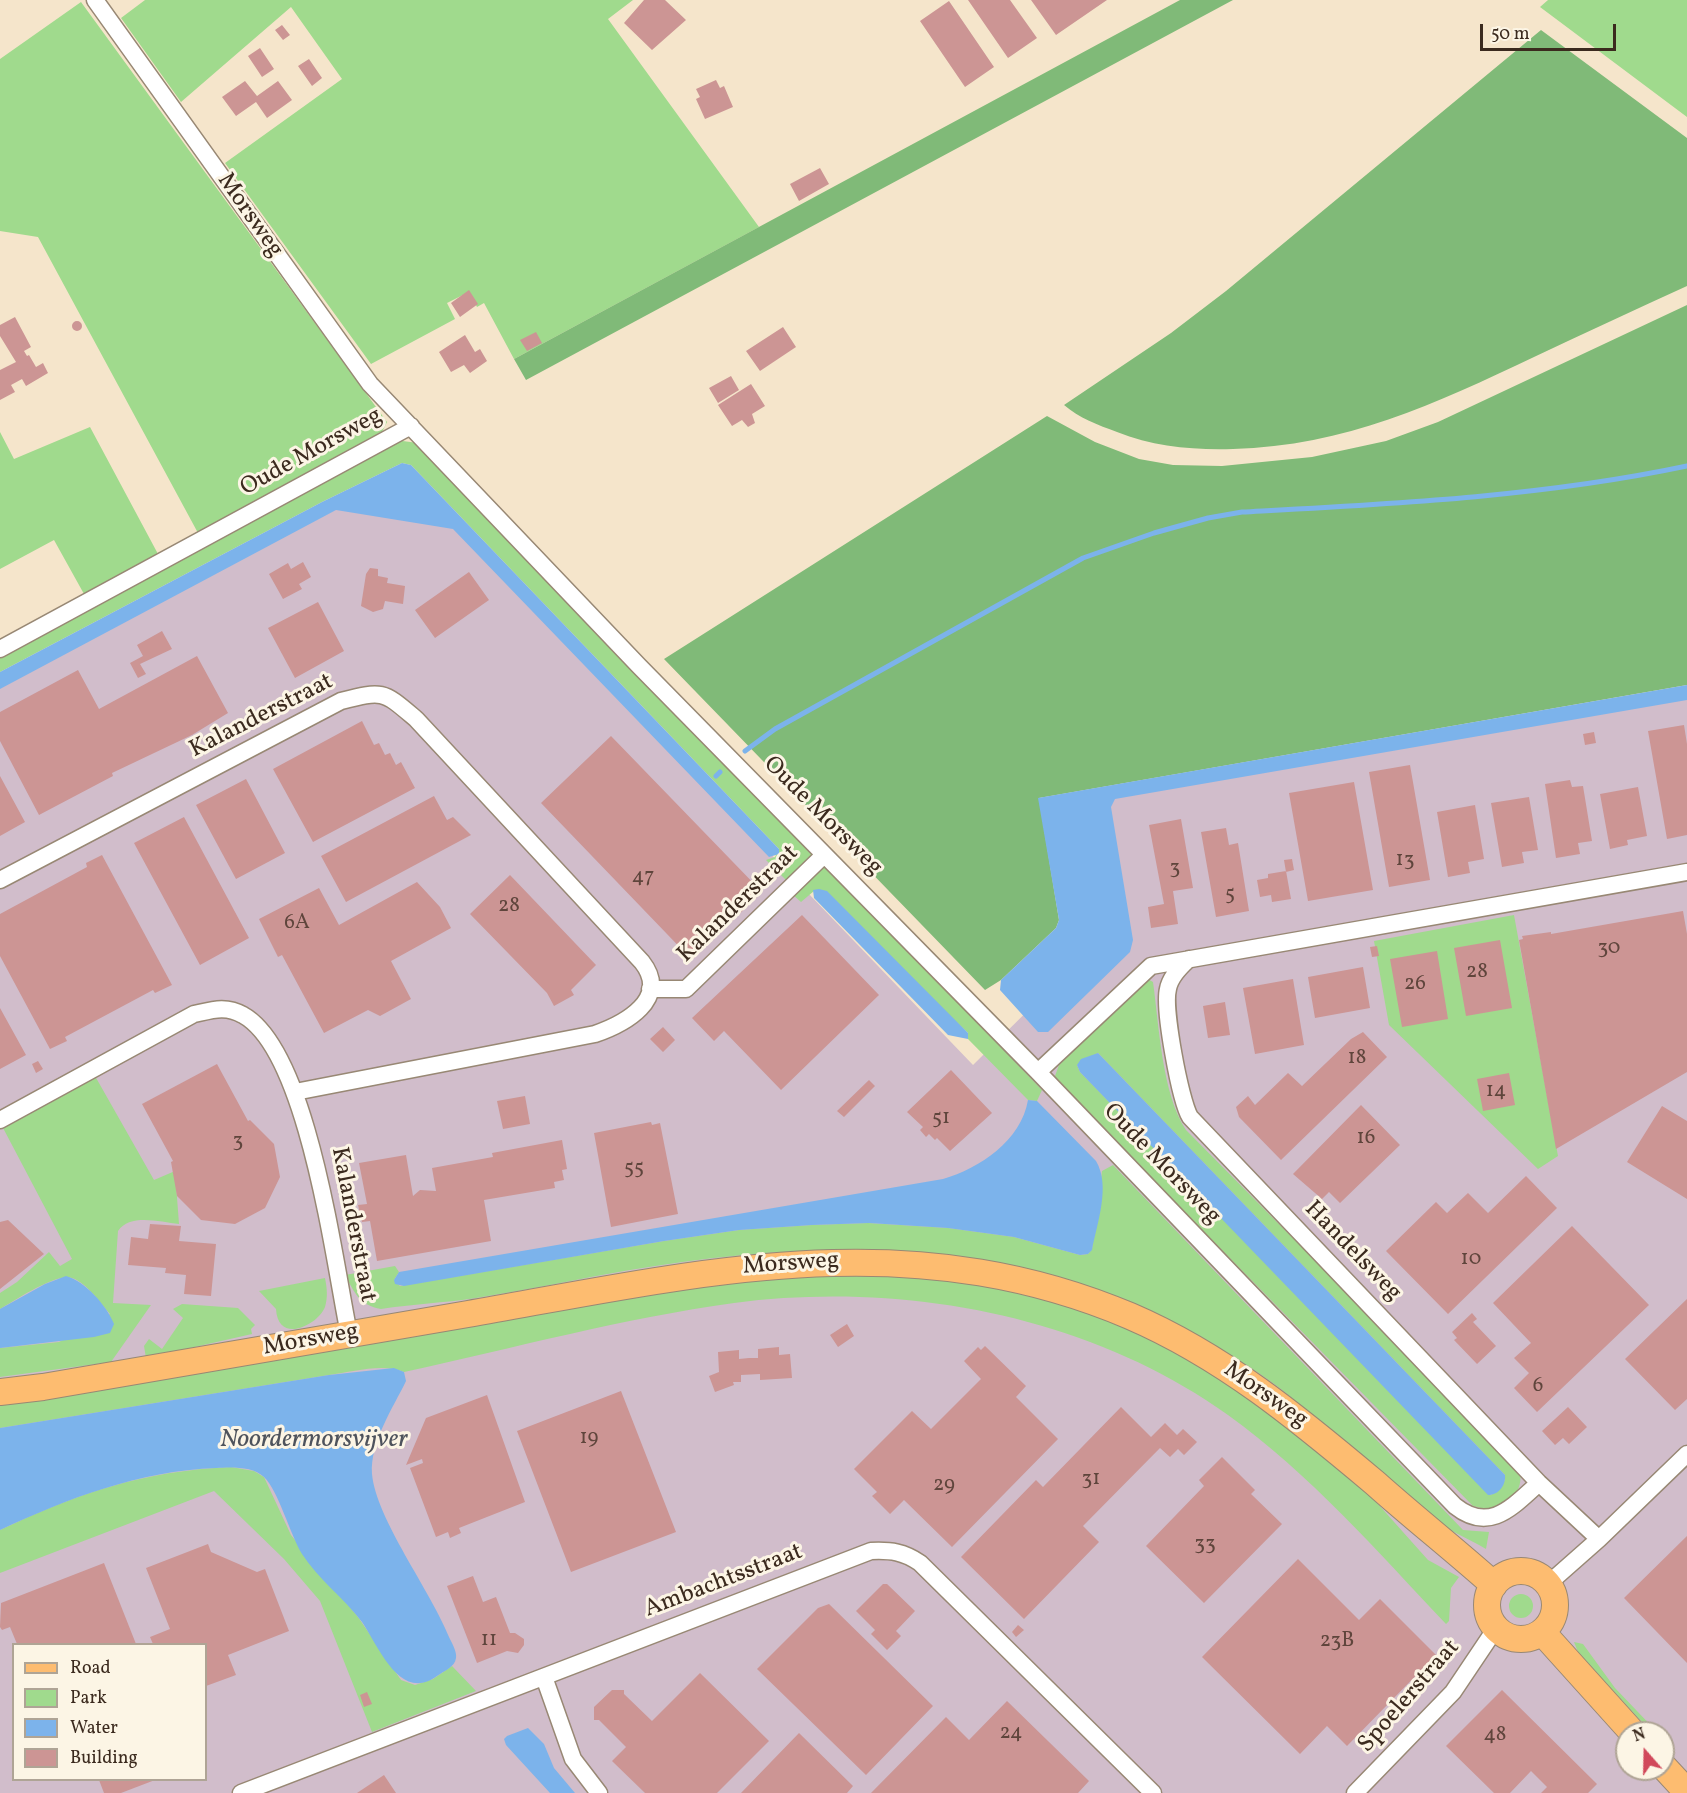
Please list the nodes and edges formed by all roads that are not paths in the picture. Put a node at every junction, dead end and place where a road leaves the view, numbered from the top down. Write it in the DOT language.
graph roads {
  1 [pos="95,0"];
  2 [pos="411,426"];
  3 [pos="0,649"];
  4 [pos="824,855"];
  5 [pos="1687,872"];
  6 [pos="0,880"];
  7 [pos="1189,959"];
  8 [pos="650,989"];
  9 [pos="1038,1072"];
  10 [pos="295,1092"];
  11 [pos="0,1120"];
  12 [pos="349,1334"];
  13 [pos="0,1392"];
  14 [pos="1687,1454"];
  15 [pos="1539,1483"];
  16 [pos="1599,1539"];
  17 [pos="1548,1584"];
  18 [pos="1494,1585"];
  19 [pos="1496,1628"];
  20 [pos="1542,1632"];
  21 [pos="544,1677"];
  22 [pos="1622,1721"];
  23 [pos="1675,1779"];
  24 [pos="1687,1792"];
  25 [pos="241,1793"];
  26 [pos="599,1793"];
  27 [pos="1153,1793"];
  28 [pos="1354,1793"];
  1 -- 2 [label="street, Morsweg"];
  2 -- 3 [label="street, Oude Morsweg"];
  2 -- 4 [label="street, Oude Morsweg"];
  4 -- 8 [label="street, Kalanderstraat"];
  4 -- 9 [label="street, Oude Morsweg"];
  5 -- 7 [label="street"];
  6 -- 8 [label="street, Kalanderstraat"];
  7 -- 9 [label="street"];
  7 -- 15 [label="street, Handelsweg"];
  8 -- 10 [label="street"];
  9 -- 15 [label="street, Oude Morsweg"];
  10 -- 11 [label="street, Kalanderstraat"];
  10 -- 12 [label="street, Kalanderstraat"];
  12 -- 13 [label="main road, Morsweg"];
  12 -- 18 [label="main road, Morsweg"];
  14 -- 16 [label="street"];
  15 -- 16 [label="street, Handelsweg"];
  16 -- 17 [label="street"];
  17 -- 18 [label="main road"];
  17 -- 20 [label="main road"];
  18 -- 19 [label="main road"];
  19 -- 20 [label="main road"];
  19 -- 28 [label="street, Spoelerstraat"];
  20 -- 22 [label="main road"];
  21 -- 25 [label="street, Ambachtsstraat"];
  21 -- 26 [label="street"];
  21 -- 27 [label="street, Ambachtsstraat"];
  23 -- 24 [label="main road"];
}
